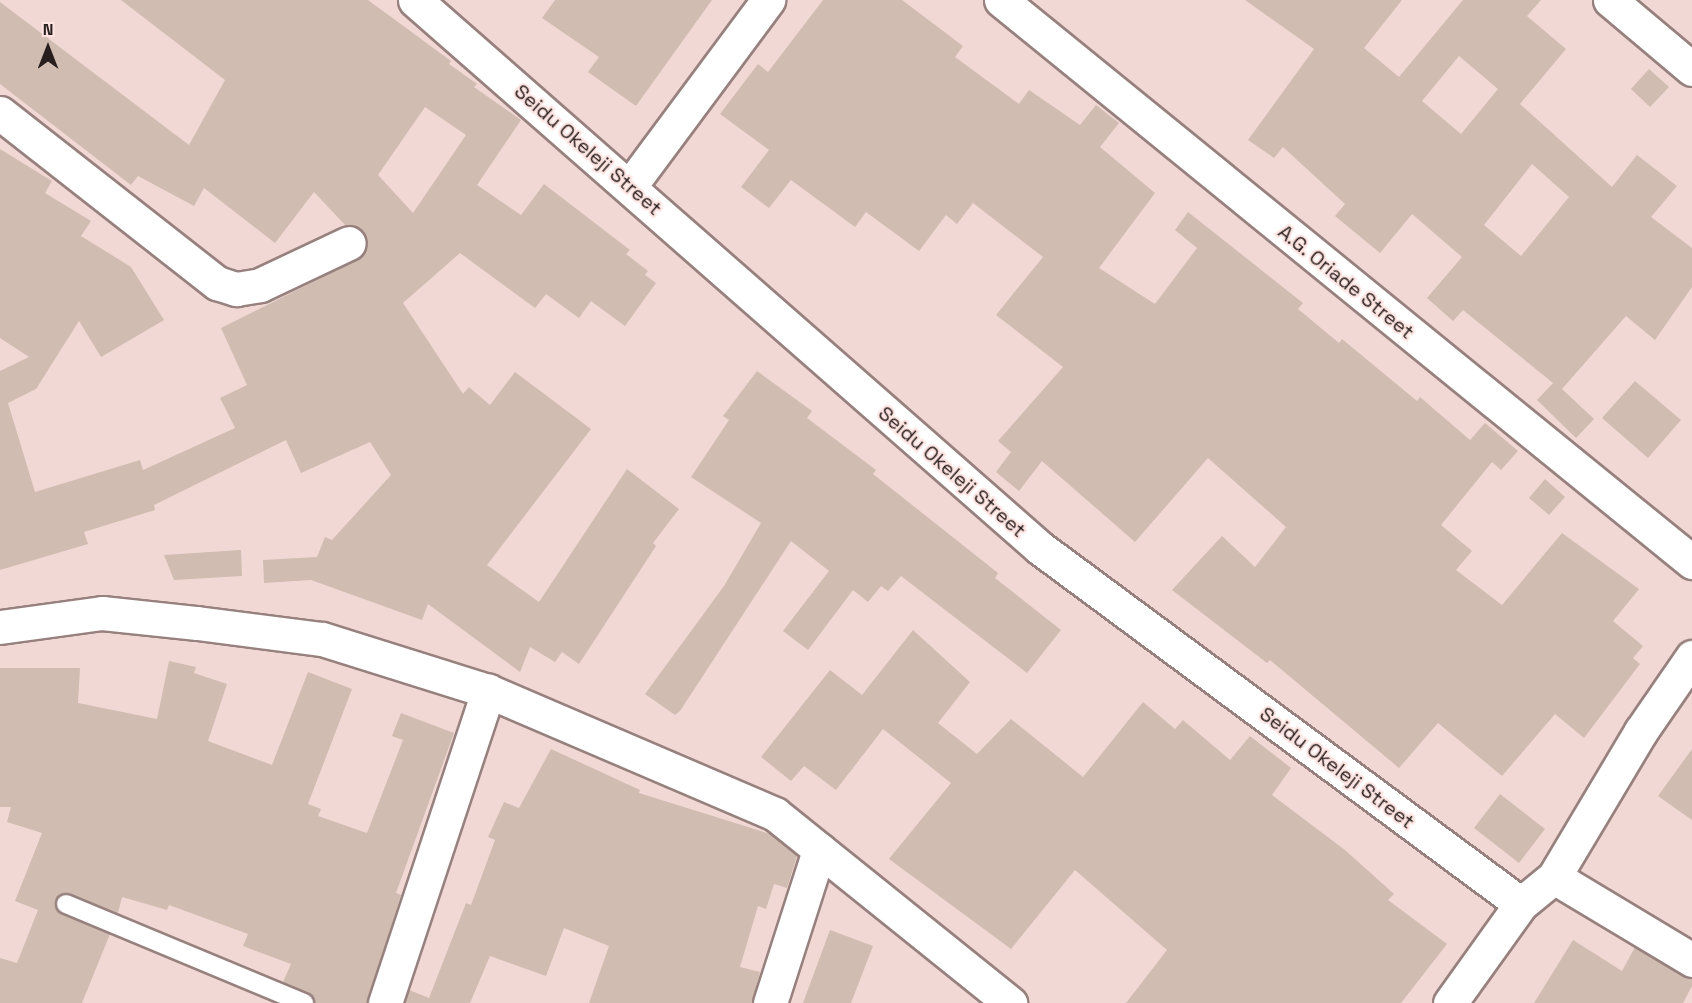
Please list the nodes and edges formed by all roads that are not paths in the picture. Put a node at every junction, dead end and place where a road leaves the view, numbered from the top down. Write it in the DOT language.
graph roads {
  1 [pos="415,0"];
  2 [pos="768,0"];
  3 [pos="1001,0"];
  4 [pos="1610,0"];
  5 [pos="1692,69"];
  6 [pos="0,113"];
  7 [pos="630,186"];
  8 [pos="349,243"];
  9 [pos="1692,562"];
  10 [pos="0,627"];
  11 [pos="1692,657"];
  12 [pos="488,691"];
  13 [pos="819,850"];
  14 [pos="1554,877"];
  15 [pos="66,904"];
  16 [pos="1521,904"];
  17 [pos="1692,960"];
  18 [pos="304,1003"];
  19 [pos="386,1003"];
  20 [pos="770,1003"];
  21 [pos="1010,1003"];
  22 [pos="1450,1003"];
  1 -- 7 [label="street, Seidu Okeleji Street"];
  2 -- 7 [label="street"];
  3 -- 9 [label="street, A.G. Oriade Street"];
  4 -- 5 [label="street"];
  6 -- 8 [label="street"];
  7 -- 16 [label="street, Seidu Okeleji Street"];
  10 -- 12 [label="street"];
  11 -- 14 [label="street"];
  12 -- 13 [label="street"];
  12 -- 19 [label="street"];
  13 -- 20 [label="street"];
  13 -- 21 [label="street"];
  14 -- 16 [label="street"];
  14 -- 17 [label="street"];
  15 -- 18 [label="lane"];
  16 -- 22 [label="street"];
}
